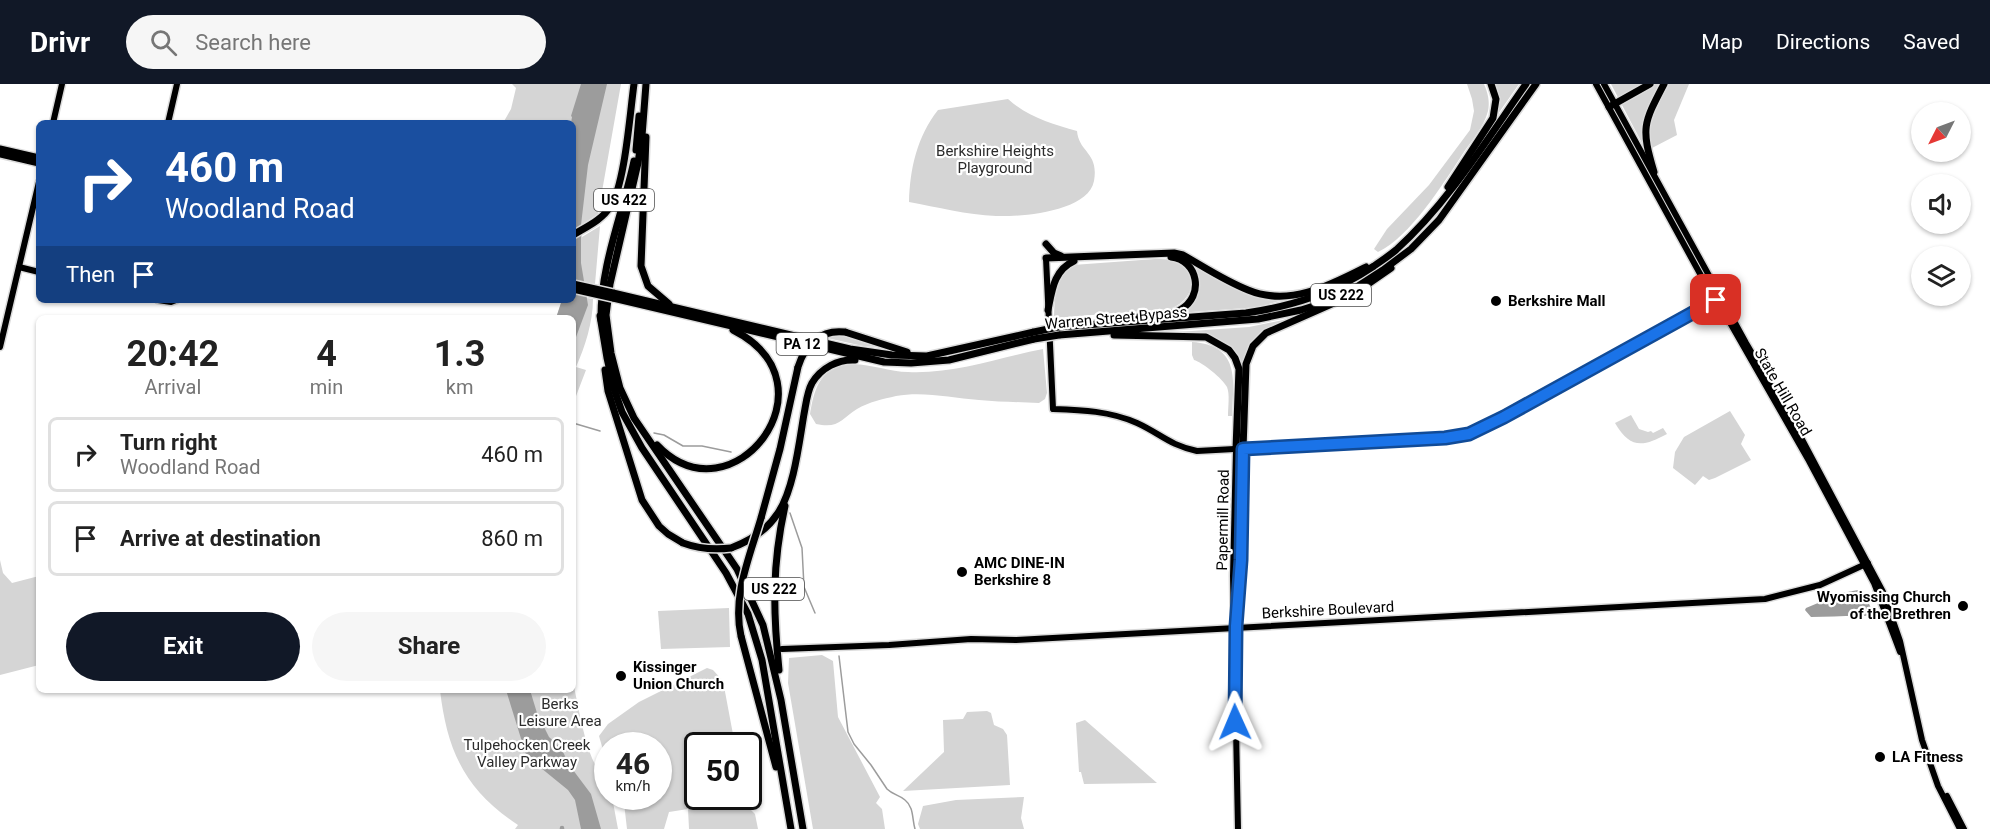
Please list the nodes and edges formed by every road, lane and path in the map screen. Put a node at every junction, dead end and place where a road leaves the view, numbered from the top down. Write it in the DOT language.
graph roads {
  1 [pos="62,84"];
  2 [pos="177,84"];
  3 [pos="634,84"];
  4 [pos="1491,84"];
  5 [pos="1526,84"];
  6 [pos="1536,84"];
  7 [pos="1596,84"];
  8 [pos="1604,84"];
  9 [pos="1643,84"];
  10 [pos="1650,84"];
  11 [pos="1664,84"];
  12 [pos="644,86"];
  13 [pos="1611,103"];
  14 [pos="54,120"];
  15 [pos="169,120"];
  16 [pos="0,149"];
  17 [pos="0,154"];
  18 [pos="36,157"];
  19 [pos="36,163"];
  20 [pos="1654,172"];
  21 [pos="36,195"];
  22 [pos="1427,219"];
  23 [pos="576,233"];
  24 [pos="1046,244"];
  25 [pos="1411,249"];
  26 [pos="1395,252"];
  27 [pos="1072,259"];
  28 [pos="1046,260"];
  29 [pos="19,267"];
  30 [pos="36,271"];
  31 [pos="576,285"];
  32 [pos="576,290"];
  33 [pos="613,296"];
  34 [pos="1716,300"];
  35 [pos="677,308"];
  36 [pos="1048,310"];
  37 [pos="600,316"];
  38 [pos="721,325"];
  39 [pos="1060,330"];
  40 [pos="1069,334"];
  41 [pos="1034,335"];
  42 [pos="0,346"];
  43 [pos="969,347"];
  44 [pos="884,362"];
  45 [pos="634,418"];
  46 [pos="1239,449"];
  47 [pos="790,480"];
  48 [pos="1866,564"];
  49 [pos="1236,626"];
  50 [pos="782,649"];
  51 [pos="781,700"];
  52 [pos="790,829"];
  53 [pos="803,829"];
  54 [pos="1238,829"];
  55 [pos="1962,829"];
  1 -- 14 [label="main road"];
  2 -- 15 [label="main road"];
  3 -- 23 [label="highway"];
  4 -- 22 [label="highway"];
  5 -- 22 [label="highway, Warren Street Bypass / US 222"];
  6 -- 25 [label="highway, Warren Street Bypass / US 222"];
  7 -- 13 [label="main road, State Hill Road"];
  8 -- 13 [label="main road, State Hill Road"];
  9 -- 13 [label="highway"];
  10 -- 13 [label="highway"];
  11 -- 20 [label="highway"];
  12 -- 35 [label="highway, US 422"];
  12 -- 37 [label="highway, US 422"];
  12 -- 45 [label="highway"];
  13 -- 20 [label="main road, State Hill Road"];
  13 -- 34 [label="main road, State Hill Road"];
  16 -- 18 [label="highway"];
  17 -- 19 [label="highway"];
  20 -- 48 [label="main road, State Hill Road"];
  21 -- 29 [label="main road"];
  22 -- 26 [label="highway, Warren Street Bypass / US 222"];
  24 -- 27 [label="highway"];
  25 -- 40 [label="highway, Warren Street Bypass / US 222"];
  25 -- 46 [label="highway"];
  26 -- 27 [label="highway"];
  26 -- 39 [label="highway, Warren Street Bypass / US 222"];
  27 -- 28 [label="highway"];
  27 -- 36 [label="highway"];
  27 -- 39 [label="highway"];
  28 -- 36 [label="main road"];
  29 -- 30 [label="main road"];
  29 -- 42 [label="main road"];
  31 -- 33 [label="highway, Warren Street Bypass / PA 12, bridge"];
  32 -- 33 [label="highway, Warren Street Bypass / PA 12, bridge"];
  33 -- 35 [label="highway, Warren Street Bypass / PA 12"];
  33 -- 38 [label="highway, Warren Street Bypass / PA 12"];
  34 -- 46 [label="main road"];
  34 -- 48 [label="main road, State Hill Road"];
  35 -- 43 [label="highway, Warren Street Bypass / US 422"];
  36 -- 46 [label="main road"];
  37 -- 47 [label="highway, US 422, bridge"];
  37 -- 52 [label="highway"];
  38 -- 44 [label="highway, Warren Street Bypass / PA 12"];
  38 -- 45 [label="highway"];
  39 -- 40 [label="highway, Warren Street Bypass / US 222"];
  39 -- 41 [label="highway, Warren Street Bypass / US 222, bridge"];
  40 -- 46 [label="highway"];
  41 -- 43 [label="highway, Warren Street Bypass / US 222"];
  41 -- 44 [label="highway, Warren Street Bypass / US 222"];
  43 -- 52 [label="highway, US 222, bridge"];
  44 -- 47 [label="highway, US 222"];
  45 -- 51 [label="highway"];
  46 -- 49 [label="main road, Papermill Road"];
  47 -- 51 [label="highway, US 222"];
  48 -- 49 [label="main road, Berkshire Boulevard"];
  48 -- 55 [label="main road, State Hill Road"];
  49 -- 50 [label="main road, Berkshire Boulevard"];
  49 -- 54 [label="main road, Papermill Road"];
  51 -- 53 [label="highway, US 222"];
}
